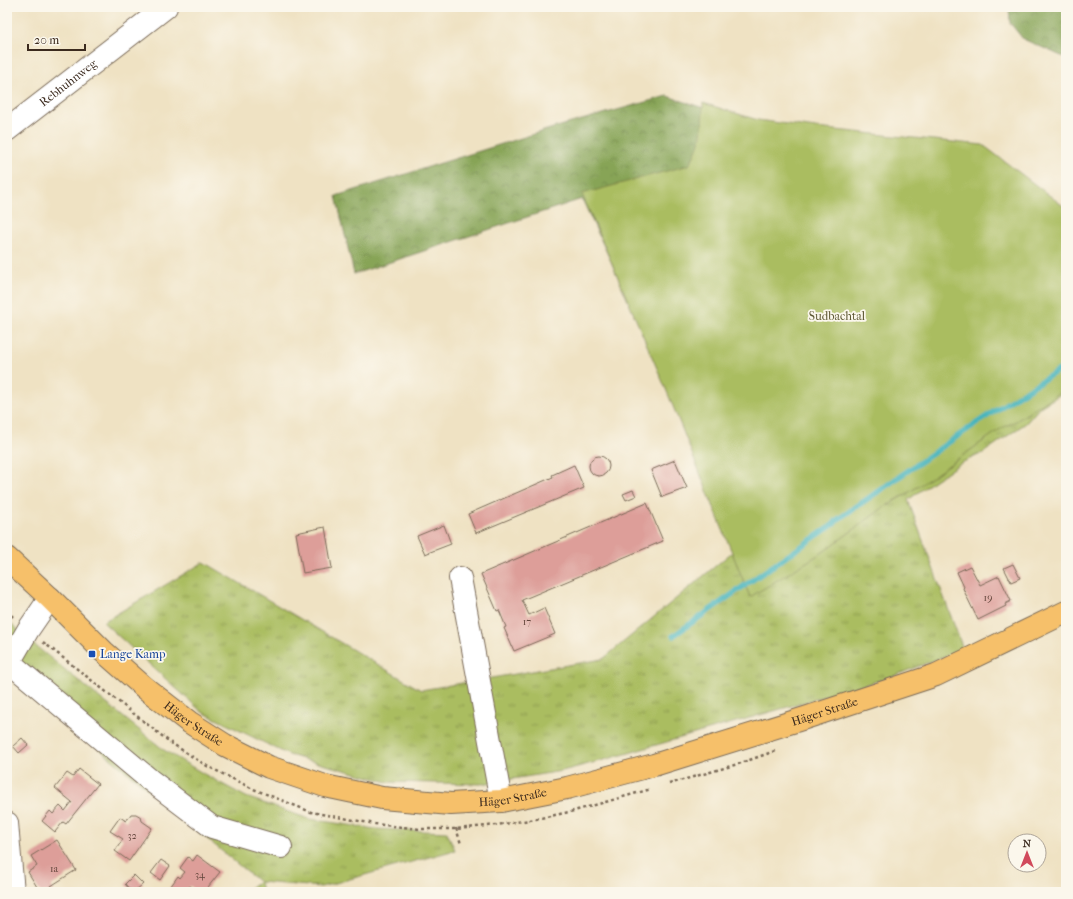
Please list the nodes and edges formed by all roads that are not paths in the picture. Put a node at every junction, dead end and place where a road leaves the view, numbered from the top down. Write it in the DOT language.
graph roads {
  1 [pos="166,7"];
  2 [pos="7,130"];
  3 [pos="7,558"];
  4 [pos="460,578"];
  5 [pos="50,598"];
  6 [pos="1066,612"];
  7 [pos="8,664"];
  8 [pos="500,801"];
  9 [pos="7,823"];
  10 [pos="281,847"];
  11 [pos="13,892"];
  1 -- 2 [label="street, Rebhuhnweg"];
  3 -- 5 [label="main road, Häger Straße"];
  4 -- 8 [label="street"];
  5 -- 7 [label="street"];
  5 -- 8 [label="main road, Häger Straße"];
  6 -- 8 [label="main road, Häger Straße"];
  7 -- 10 [label="street"];
  9 -- 11 [label="street"];
}
